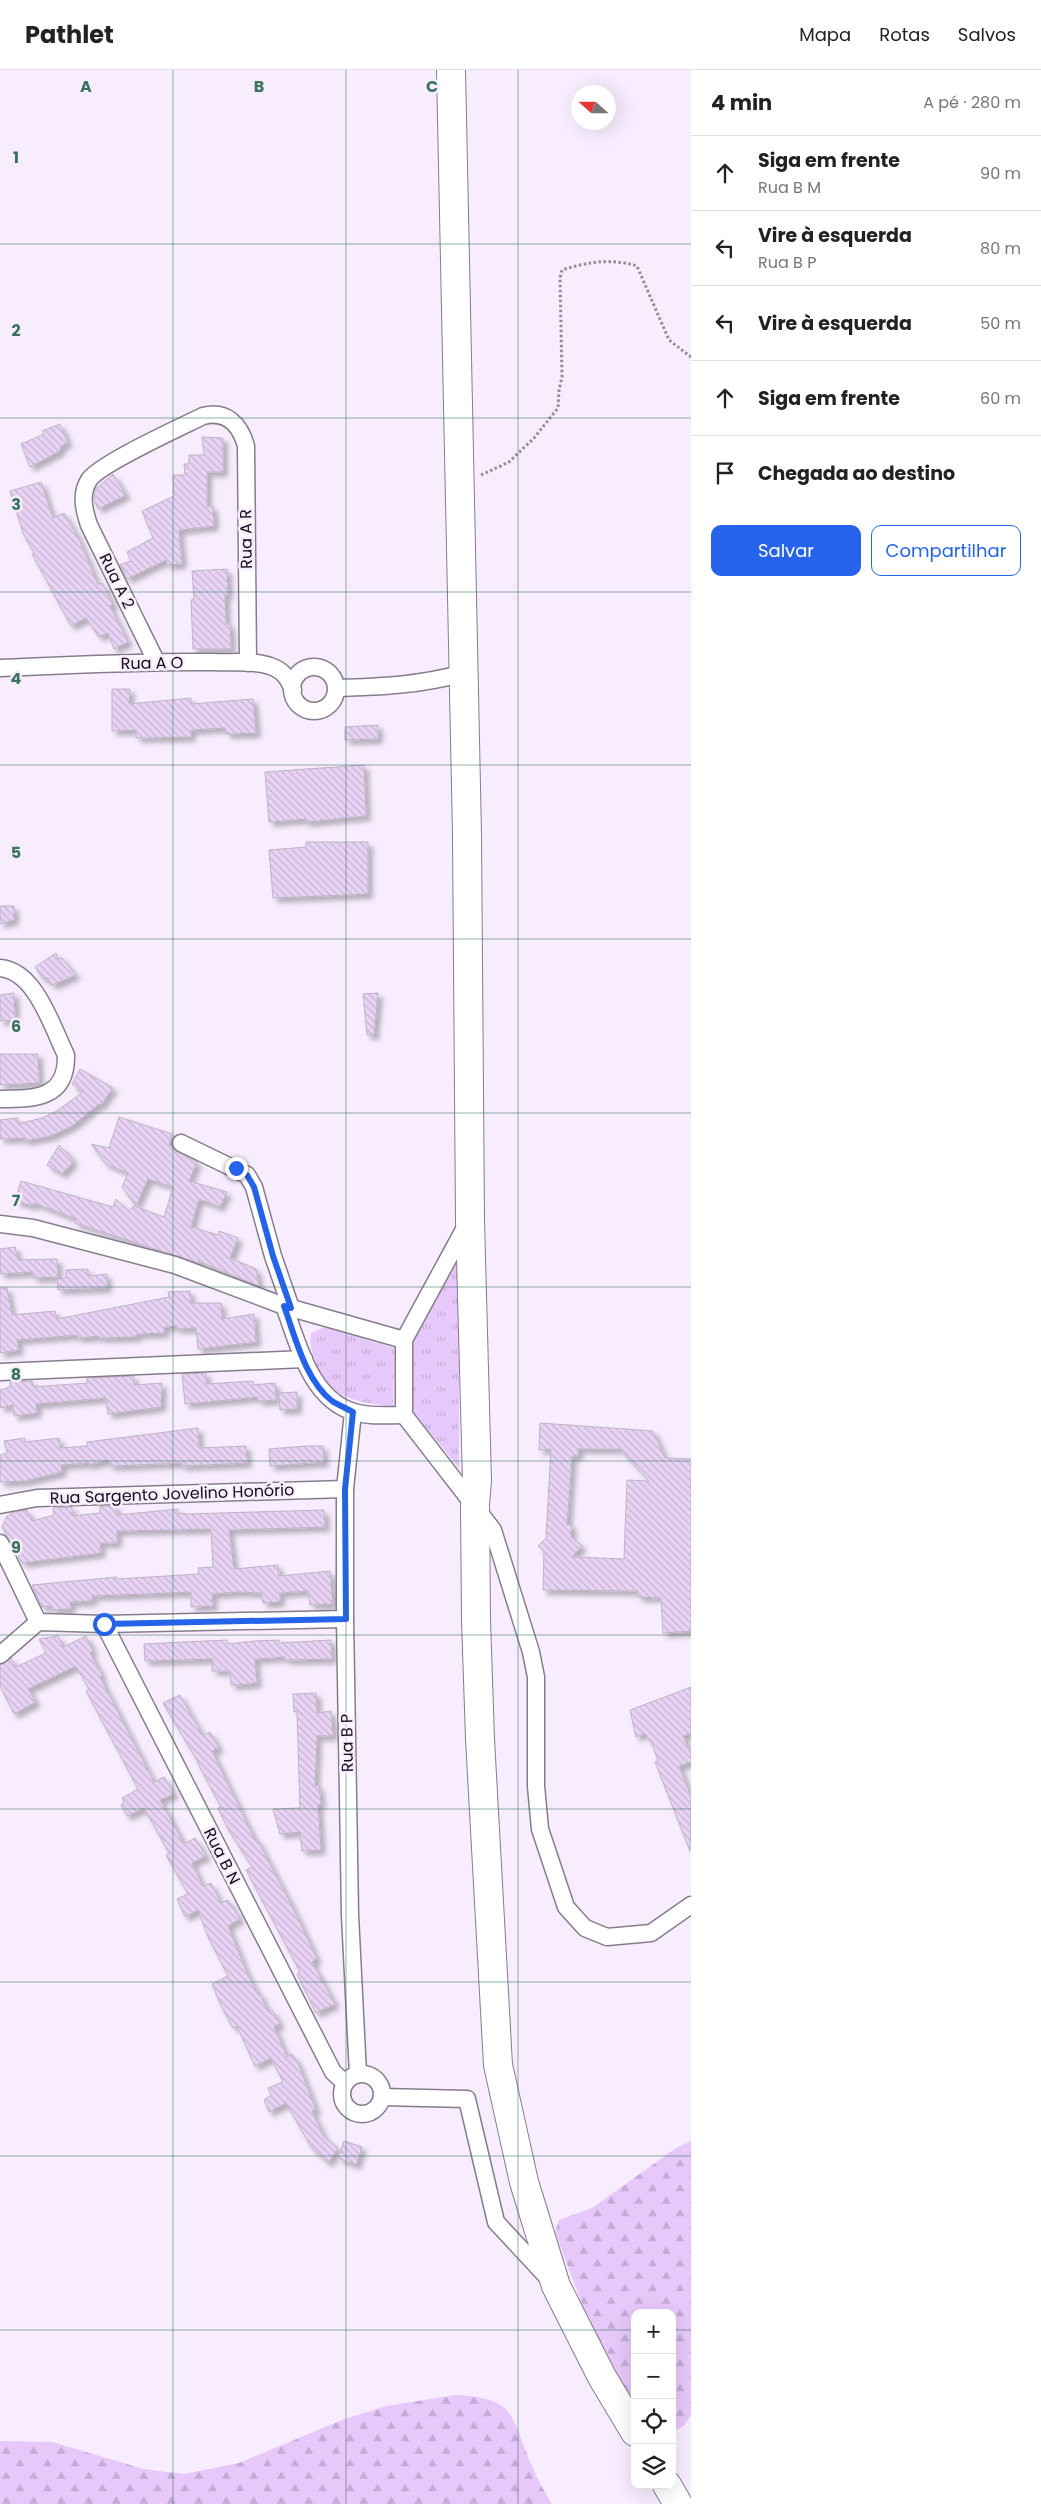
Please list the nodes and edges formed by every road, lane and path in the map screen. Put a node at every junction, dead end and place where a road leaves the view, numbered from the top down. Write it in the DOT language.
graph roads {
  1 [pos="452,70"];
  2 [pos="691,357"];
  3 [pos="230,419"];
  4 [pos="460,484"];
  5 [pos="156,661"];
  6 [pos="248,663"];
  7 [pos="268,665"];
  8 [pos="0,668"];
  9 [pos="307,669"];
  10 [pos="464,673"];
  11 [pos="336,688"];
  12 [pos="293,690"];
  13 [pos="0,968"];
  14 [pos="0,1099"];
  15 [pos="181,1143"];
  16 [pos="470,1220"];
  17 [pos="0,1224"];
  18 [pos="288,1307"];
  19 [pos="404,1340"];
  20 [pos="304,1359"];
  21 [pos="0,1372"];
  22 [pos="353,1412"];
  23 [pos="404,1415"];
  24 [pos="345,1489"];
  25 [pos="475,1504"];
  26 [pos="0,1505"];
  27 [pos="0,1543"];
  28 [pos="346,1619"];
  29 [pos="38,1622"];
  30 [pos="104,1624"];
  31 [pos="0,1655"];
  32 [pos="691,1905"];
  33 [pos="351,2078"];
  34 [pos="382,2097"];
  35 [pos="556,2286"];
  36 [pos="631,2425"];
  37 [pos="669,2489"];
  38 [pos="678,2504"];
  1 -- 4 [label="highway"];
  2 -- 4 [label="path"];
  3 -- 5 [label="street, Rua A 2"];
  3 -- 6 [label="street, Rua A R"];
  4 -- 10 [label="highway"];
  5 -- 6 [label="street, Rua A O"];
  5 -- 8 [label="street, Rua A O"];
  6 -- 7 [label="street, Rua A O"];
  7 -- 9 [label="street, Rua A O"];
  7 -- 12 [label="street"];
  9 -- 11 [label="street"];
  9 -- 12 [label="street"];
  10 -- 11 [label="street"];
  10 -- 16 [label="highway"];
  11 -- 12 [label="street"];
  13 -- 14 [label="street"];
  15 -- 18 [label="street"];
  16 -- 19 [label="street"];
  16 -- 25 [label="highway"];
  17 -- 18 [label="street"];
  18 -- 19 [label="street"];
  18 -- 20 [label="street"];
  19 -- 23 [label="street"];
  20 -- 21 [label="street"];
  20 -- 22 [label="street"];
  22 -- 23 [label="street"];
  22 -- 24 [label="street, Rua B P"];
  23 -- 25 [label="street"];
  24 -- 26 [label="street, Rua Sargento Jovelino Honório"];
  24 -- 28 [label="street, Rua B P"];
  25 -- 32 [label="street"];
  25 -- 35 [label="highway"];
  27 -- 29 [label="street"];
  28 -- 30 [label="street"];
  28 -- 33 [label="street, Rua B P"];
  29 -- 30 [label="street"];
  29 -- 31 [label="street"];
  30 -- 33 [label="street, Rua B N"];
  33 -- 34 [label="street"];
  33 -- 34 [label="street"];
  34 -- 35 [label="street"];
  35 -- 36 [label="highway"];
  37 -- 38 [label="highway"];
}
